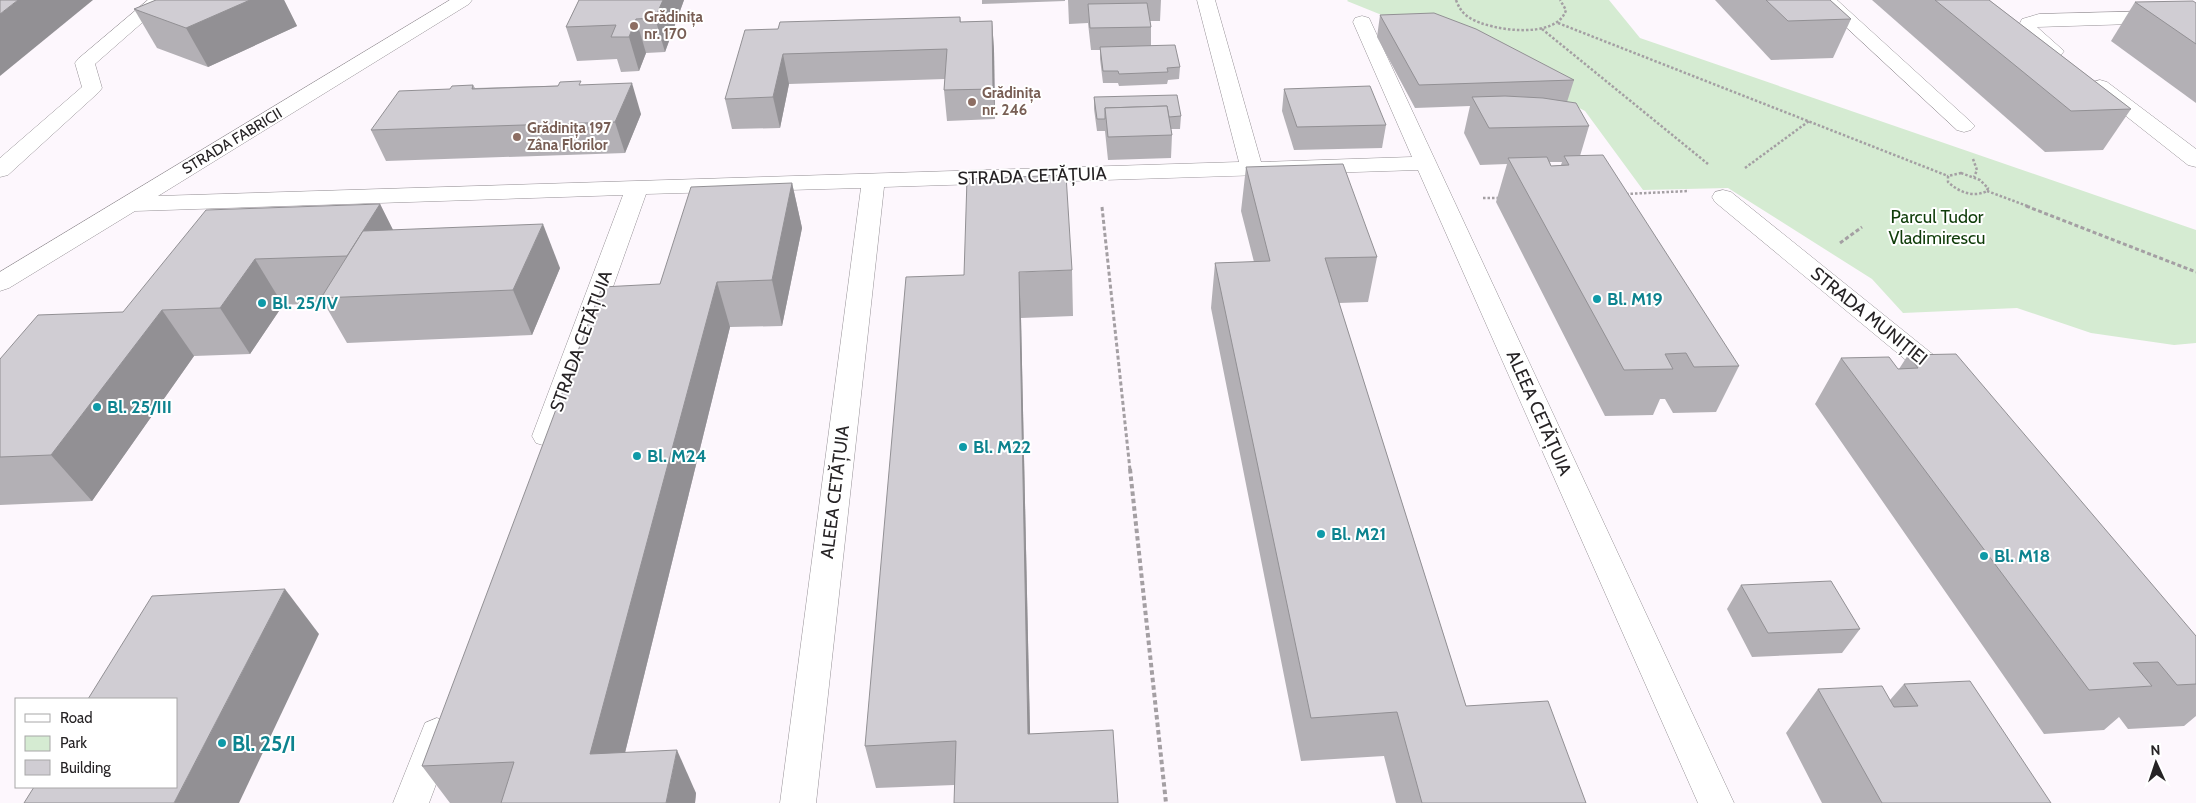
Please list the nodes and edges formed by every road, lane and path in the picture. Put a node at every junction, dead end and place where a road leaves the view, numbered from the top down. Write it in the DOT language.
graph roads {
  1 [pos="159,0"];
  2 [pos="463,0"];
  3 [pos="1206,0"];
  4 [pos="1456,0"];
  5 [pos="1560,0"];
  6 [pos="1826,0"];
  7 [pos="2196,16"];
  8 [pos="1362,22"];
  9 [pos="1558,23"];
  10 [pos="1542,29"];
  11 [pos="1809,121"];
  12 [pos="1964,126"];
  13 [pos="2196,160"];
  14 [pos="1426,163"];
  15 [pos="1252,168"];
  16 [pos="1712,168"];
  17 [pos="0,170"];
  18 [pos="1743,170"];
  19 [pos="1099,173"];
  20 [pos="1948,176"];
  21 [pos="873,181"];
  22 [pos="637,188"];
  23 [pos="1691,191"];
  24 [pos="1987,191"];
  25 [pos="1622,194"];
  26 [pos="1723,197"];
  27 [pos="1502,198"];
  28 [pos="1443,200"];
  29 [pos="129,204"];
  30 [pos="1862,228"];
  31 [pos="1835,247"];
  32 [pos="2196,272"];
  33 [pos="0,283"];
  34 [pos="1965,402"];
  35 [pos="538,458"];
  36 [pos="446,710"];
  37 [pos="411,803"];
  38 [pos="798,803"];
  39 [pos="1166,803"];
  40 [pos="1716,803"];
  1 -- 17 [label="street"];
  2 -- 29 [label="street, STRADA FABRICII"];
  3 -- 15 [label="street"];
  4 -- 10 [label="path"];
  5 -- 9 [label="path"];
  6 -- 12 [label="street"];
  7 -- 13 [label="street"];
  8 -- 14 [label="street, ALEEA CETĂȚUIA"];
  9 -- 10 [label="path"];
  9 -- 11 [label="path"];
  10 -- 16 [label="path"];
  11 -- 18 [label="path"];
  11 -- 20 [label="path"];
  14 -- 15 [label="street, STRADA CETĂȚUIA"];
  14 -- 28 [label="street, ALEEA CETĂȚUIA"];
  15 -- 19 [label="street, STRADA CETĂȚUIA"];
  19 -- 21 [label="street, STRADA CETĂȚUIA"];
  19 -- 39 [label="path"];
  20 -- 24 [label="path"];
  20 -- 24 [label="path"];
  21 -- 22 [label="street, STRADA CETĂȚUIA"];
  21 -- 38 [label="street, ALEEA CETĂȚUIA"];
  22 -- 29 [label="street, STRADA CETĂȚUIA"];
  22 -- 35 [label="street, STRADA CETĂȚUIA"];
  23 -- 25 [label="path"];
  24 -- 32 [label="path"];
  26 -- 34 [label="street, STRADA MUNIȚIEI"];
  27 -- 28 [label="path"];
  28 -- 40 [label="street, ALEEA CETĂȚUIA"];
  29 -- 33 [label="street, STRADA FABRICII"];
  30 -- 31 [label="path"];
  36 -- 37 [label="street"];
}
